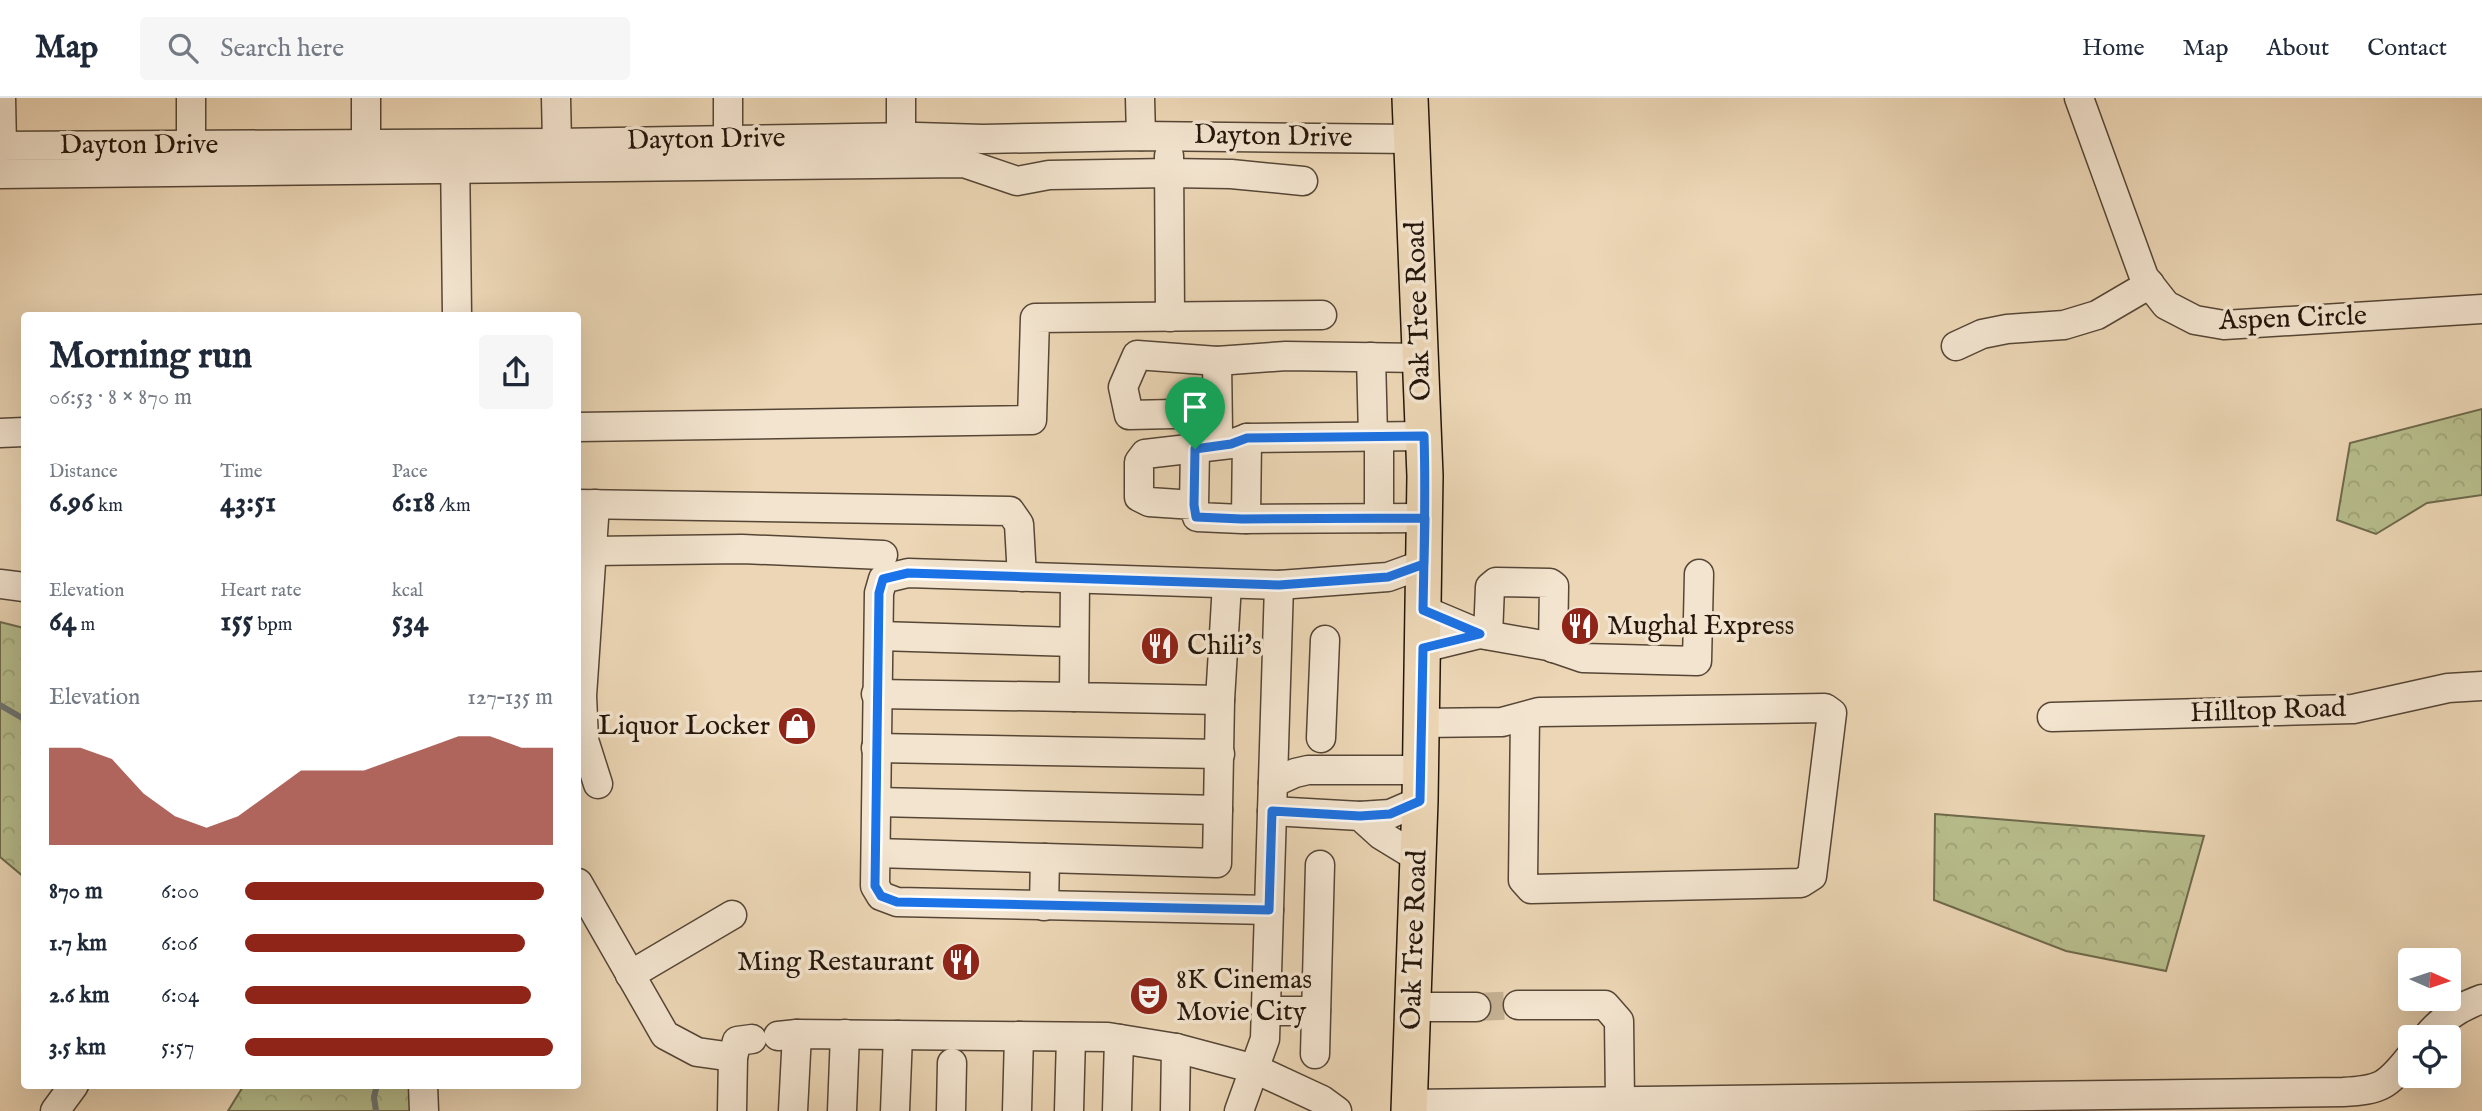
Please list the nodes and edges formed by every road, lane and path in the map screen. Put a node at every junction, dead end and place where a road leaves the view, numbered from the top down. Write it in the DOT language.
graph roads {
  1 [pos="1,98"];
  2 [pos="191,98"];
  3 [pos="366,98"];
  4 [pos="556,98"];
  5 [pos="728,98"];
  6 [pos="901,98"];
  7 [pos="1140,98"];
  8 [pos="1410,98"];
  9 [pos="2079,98"];
  10 [pos="1141,136"];
  11 [pos="1169,136"];
  12 [pos="901,137"];
  13 [pos="728,139"];
  14 [pos="1412,139"];
  15 [pos="557,143"];
  16 [pos="366,144"];
  17 [pos="191,145"];
  18 [pos="1,155"];
  19 [pos="455,157"];
  20 [pos="1169,173"];
  21 [pos="1303,181"];
  22 [pos="2150,284"];
  23 [pos="2482,309"];
  24 [pos="457,312"];
  25 [pos="1322,315"];
  26 [pos="1170,317"];
  27 [pos="1956,346"];
  28 [pos="1371,357"];
  29 [pos="1421,358"];
  30 [pos="1217,361"];
  31 [pos="1217,413"];
  32 [pos="581,427"];
  33 [pos="21,432"];
  34 [pos="0,433"];
  35 [pos="1424,436"];
  36 [pos="1376,437"];
  37 [pos="1247,438"];
  38 [pos="1206,447"];
  39 [pos="586,504"];
  40 [pos="1194,505"];
  41 [pos="882,509"];
  42 [pos="1378,518"];
  43 [pos="1425,518"];
  44 [pos="1246,519"];
  45 [pos="585,553"];
  46 [pos="1424,564"];
  47 [pos="883,567"];
  48 [pos="1699,574"];
  49 [pos="1022,577"];
  50 [pos="1075,579"];
  51 [pos="0,584"];
  52 [pos="1227,584"];
  53 [pos="1279,585"];
  54 [pos="21,587"];
  55 [pos="1423,610"];
  56 [pos="583,614"];
  57 [pos="1484,635"];
  58 [pos="878,636"];
  59 [pos="1325,640"];
  60 [pos="1074,642"];
  61 [pos="1423,648"];
  62 [pos="1553,648"];
  63 [pos="1276,674"];
  64 [pos="1324,674"];
  65 [pos="2482,687"];
  66 [pos="876,694"];
  67 [pos="1074,697"];
  68 [pos="1220,700"];
  69 [pos="1525,716"];
  70 [pos="2052,717"];
  71 [pos="1421,723"];
  72 [pos="1321,738"];
  73 [pos="876,748"];
  74 [pos="1275,752"];
  75 [pos="1220,754"];
  76 [pos="1308,770"];
  77 [pos="1273,783"];
  78 [pos="598,784"];
  79 [pos="1420,786"];
  80 [pos="877,802"];
  81 [pos="1218,810"];
  82 [pos="1272,811"];
  83 [pos="1360,816"];
  84 [pos="876,853"];
  85 [pos="1418,857"];
  86 [pos="1045,858"];
  87 [pos="1320,865"];
  88 [pos="581,888"];
  89 [pos="1044,905"];
  90 [pos="1269,910"];
  91 [pos="732,915"];
  92 [pos="631,975"];
  93 [pos="2482,999"];
  94 [pos="1518,1005"];
  95 [pos="1412,1007"];
  96 [pos="1476,1007"];
  97 [pos="1266,1011"];
  98 [pos="1316,1011"];
  99 [pos="2440,1025"];
  100 [pos="845,1034"];
  101 [pos="898,1035"];
  102 [pos="1019,1036"];
  103 [pos="1071,1037"];
  104 [pos="1119,1039"];
  105 [pos="765,1041"];
  106 [pos="1176,1048"];
  107 [pos="1315,1054"];
  108 [pos="952,1063"];
  109 [pos="1255,1069"];
  110 [pos="2398,1073"];
  111 [pos="71,1089"];
  112 [pos="423,1089"];
  113 [pos="1635,1104"];
  114 [pos="1409,1108"];
  115 [pos="1332,1110"];
  116 [pos="55,1111"];
  117 [pos="424,1111"];
  118 [pos="732,1111"];
  119 [pos="793,1111"];
  120 [pos="842,1111"];
  121 [pos="895,1111"];
  122 [pos="951,1111"];
  123 [pos="1017,1111"];
  124 [pos="1069,1111"];
  125 [pos="1118,1111"];
  126 [pos="1175,1111"];
  127 [pos="1239,1111"];
  1 -- 18 [label="street"];
  2 -- 17 [label="street"];
  3 -- 16 [label="street"];
  4 -- 15 [label="street"];
  5 -- 13 [label="street"];
  6 -- 12 [label="street"];
  7 -- 10 [label="street"];
  8 -- 14 [label="main road, Oak Tree Road"];
  9 -- 22 [label="street, Aspen Circle"];
  10 -- 11 [label="street, Dayton Drive"];
  10 -- 12 [label="street, Dayton Drive"];
  11 -- 14 [label="street, Dayton Drive"];
  11 -- 20 [label="street"];
  12 -- 13 [label="street, Dayton Drive"];
  13 -- 15 [label="street, Dayton Drive"];
  14 -- 29 [label="main road, Oak Tree Road"];
  15 -- 19 [label="street, Dayton Drive"];
  16 -- 17 [label="street, Dayton Drive"];
  16 -- 19 [label="street, Dayton Drive"];
  17 -- 18 [label="street, Dayton Drive"];
  18 -- 19 [label="street"];
  19 -- 20 [label="street"];
  19 -- 24 [label="street"];
  20 -- 21 [label="street"];
  20 -- 26 [label="street"];
  22 -- 23 [label="street, Aspen Circle"];
  22 -- 27 [label="street"];
  25 -- 26 [label="street"];
  26 -- 32 [label="street"];
  28 -- 29 [label="street"];
  28 -- 30 [label="street"];
  28 -- 36 [label="street"];
  29 -- 35 [label="main road, Oak Tree Road"];
  30 -- 31 [label="street"];
  30 -- 31 [label="street"];
  31 -- 38 [label="street"];
  33 -- 34 [label="street"];
  35 -- 36 [label="street"];
  35 -- 43 [label="main road, Oak Tree Road"];
  36 -- 37 [label="street"];
  36 -- 42 [label="street"];
  37 -- 38 [label="street"];
  37 -- 44 [label="street"];
  38 -- 40 [label="street"];
  38 -- 40 [label="street"];
  39 -- 41 [label="street"];
  39 -- 45 [label="street"];
  40 -- 44 [label="street"];
  41 -- 47 [label="street"];
  41 -- 49 [label="street"];
  42 -- 43 [label="street"];
  42 -- 44 [label="street"];
  43 -- 46 [label="main road, Oak Tree Road"];
  45 -- 47 [label="street"];
  45 -- 56 [label="street"];
  46 -- 53 [label="street"];
  46 -- 55 [label="main road, Oak Tree Road"];
  47 -- 49 [label="street"];
  47 -- 58 [label="street"];
  48 -- 62 [label="street"];
  49 -- 50 [label="street"];
  50 -- 52 [label="street"];
  50 -- 60 [label="street"];
  51 -- 54 [label="street"];
  52 -- 53 [label="street"];
  52 -- 68 [label="street"];
  53 -- 63 [label="street"];
  55 -- 57 [label="street"];
  55 -- 61 [label="main road, Oak Tree Road"];
  56 -- 78 [label="street"];
  57 -- 61 [label="street"];
  57 -- 62 [label="street"];
  57 -- 62 [label="street"];
  58 -- 60 [label="street"];
  58 -- 66 [label="street"];
  59 -- 64 [label="street"];
  60 -- 67 [label="street"];
  61 -- 71 [label="main road, Oak Tree Road"];
  63 -- 64 [label="street"];
  63 -- 74 [label="street"];
  64 -- 72 [label="street"];
  65 -- 70 [label="street, Hilltop Road"];
  66 -- 67 [label="street"];
  66 -- 73 [label="street"];
  67 -- 68 [label="street"];
  68 -- 75 [label="street"];
  69 -- 69 [label="street"];
  69 -- 71 [label="street"];
  71 -- 79 [label="main road, Oak Tree Road"];
  73 -- 75 [label="street"];
  73 -- 80 [label="street"];
  74 -- 76 [label="street"];
  74 -- 77 [label="street"];
  75 -- 81 [label="street"];
  76 -- 77 [label="street"];
  76 -- 79 [label="street"];
  77 -- 82 [label="street"];
  79 -- 83 [label="street"];
  79 -- 85 [label="main road, Oak Tree Road"];
  80 -- 81 [label="street"];
  80 -- 84 [label="street"];
  81 -- 86 [label="street"];
  82 -- 83 [label="street"];
  82 -- 90 [label="street"];
  83 -- 85 [label="street"];
  84 -- 86 [label="street"];
  84 -- 89 [label="street"];
  85 -- 95 [label="main road, Oak Tree Road"];
  86 -- 89 [label="street"];
  87 -- 98 [label="street"];
  88 -- 92 [label="street"];
  89 -- 90 [label="street"];
  90 -- 97 [label="street"];
  91 -- 92 [label="street"];
  92 -- 105 [label="street"];
  93 -- 99 [label="street"];
  94 -- 113 [label="street"];
  95 -- 96 [label="street"];
  95 -- 114 [label="main road, Oak Tree Road"];
  97 -- 98 [label="street"];
  97 -- 109 [label="street"];
  98 -- 107 [label="street"];
  100 -- 101 [label="street"];
  100 -- 105 [label="street"];
  100 -- 120 [label="street"];
  101 -- 102 [label="street"];
  101 -- 121 [label="street"];
  102 -- 103 [label="street"];
  102 -- 123 [label="street"];
  103 -- 104 [label="street"];
  103 -- 124 [label="street"];
  104 -- 106 [label="street"];
  104 -- 125 [label="street"];
  105 -- 118 [label="street"];
  105 -- 119 [label="street"];
  106 -- 109 [label="street"];
  106 -- 126 [label="street"];
  108 -- 122 [label="street"];
  109 -- 115 [label="street"];
  109 -- 127 [label="street"];
  110 -- 113 [label="street"];
  111 -- 116 [label="street"];
  112 -- 117 [label="street"];
  113 -- 114 [label="street"];
}
